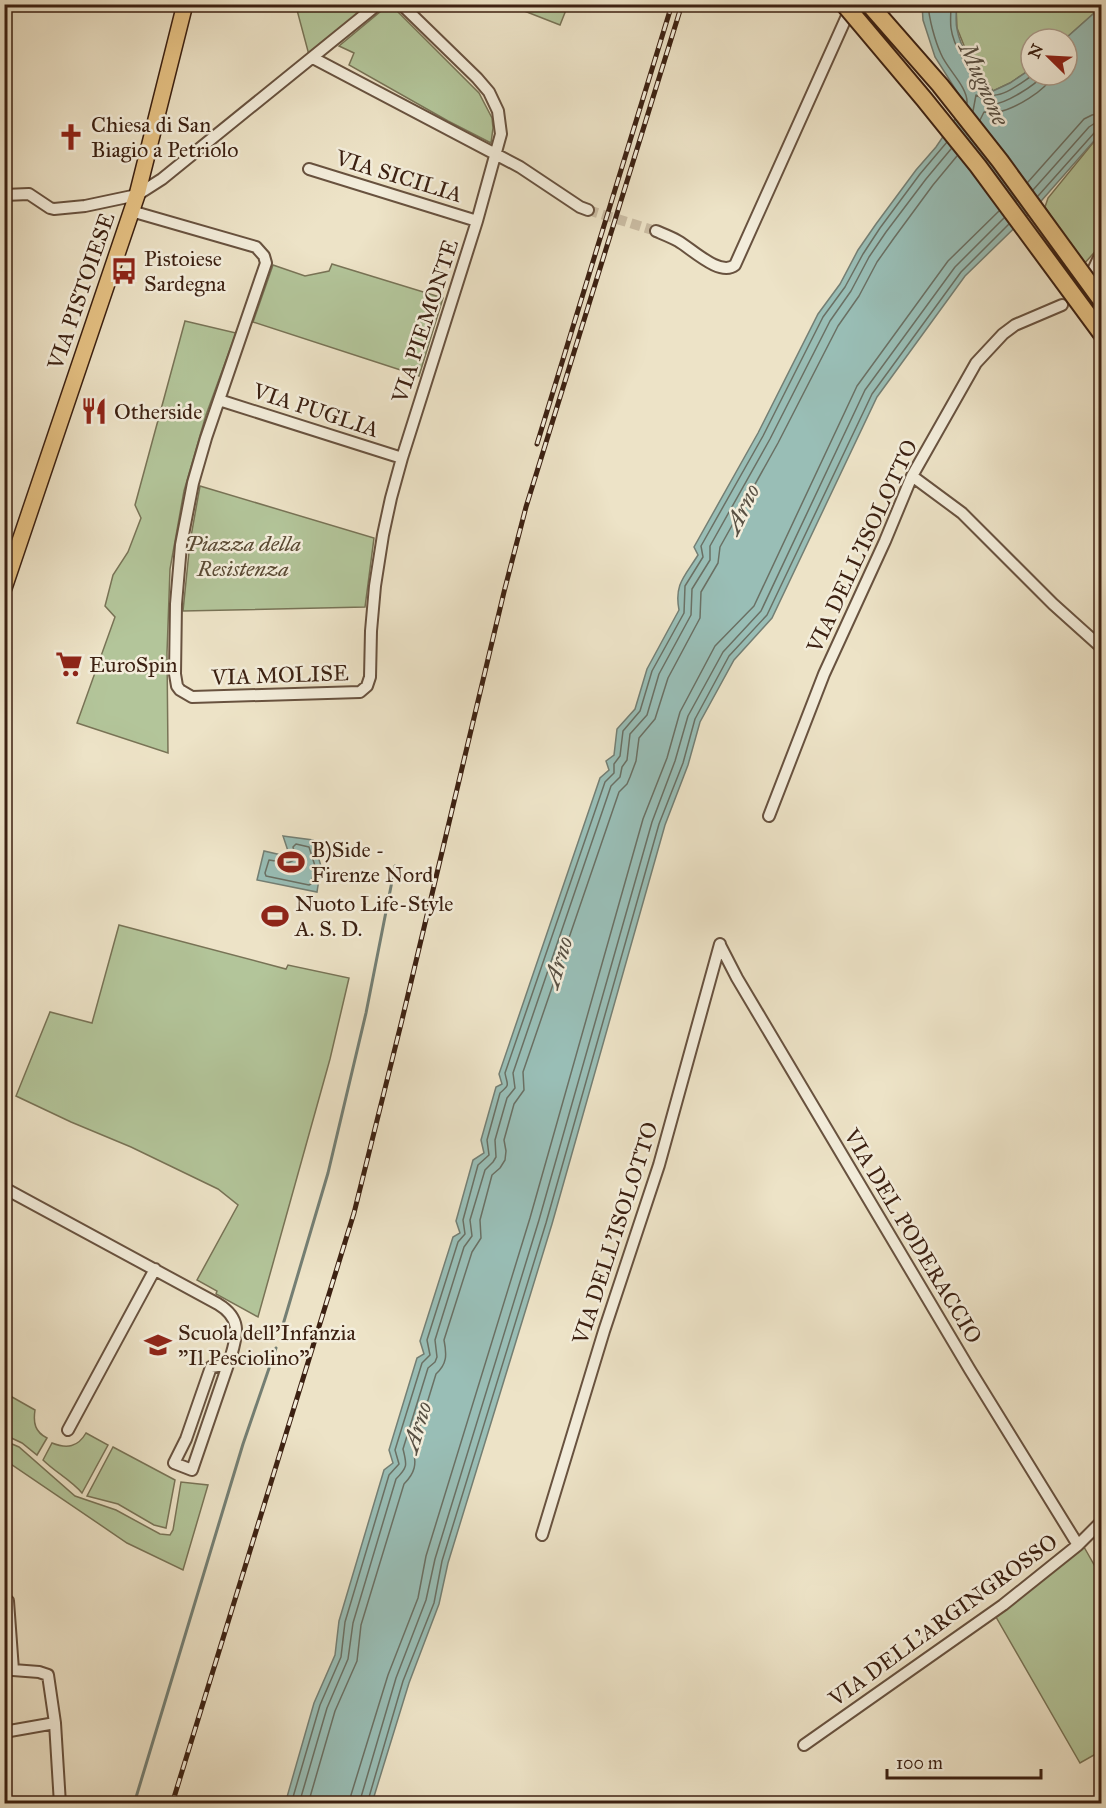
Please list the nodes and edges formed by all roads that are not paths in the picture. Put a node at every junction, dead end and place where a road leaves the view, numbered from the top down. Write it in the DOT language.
graph roads {
  1 [pos="185,4"];
  2 [pos="378,4"];
  3 [pos="401,4"];
  4 [pos="844,4"];
  5 [pos="853,4"];
  6 [pos="869,4"];
  7 [pos="313,58"];
  8 [pos="496,154"];
  9 [pos="309,169"];
  10 [pos="4,195"];
  11 [pos="137,195"];
  12 [pos="588,210"];
  13 [pos="131,211"];
  14 [pos="477,221"];
  15 [pos="656,231"];
  16 [pos="1101,251"];
  17 [pos="1089,279"];
  18 [pos="1101,300"];
  19 [pos="1062,305"];
  20 [pos="1101,334"];
  21 [pos="219,400"];
  22 [pos="402,458"];
  23 [pos="912,476"];
  24 [pos="4,588"];
  25 [pos="1101,648"];
  26 [pos="367,686"];
  27 [pos="769,816"];
  28 [pos="721,943"];
  29 [pos="4,1188"];
  30 [pos="155,1269"];
  31 [pos="231,1356"];
  32 [pos="68,1430"];
  33 [pos="1101,1521"];
  34 [pos="542,1535"];
  35 [pos="1078,1545"];
  36 [pos="4,1601"];
  37 [pos="55,1723"];
  38 [pos="4,1732"];
  39 [pos="804,1745"];
  40 [pos="60,1803"];
  1 -- 11 [label="main road, VIA PISTOIESE"];
  2 -- 7 [label="street"];
  3 -- 8 [label="street, VIA PIEMONTE"];
  4 -- 20 [label="highway, bridge"];
  5 -- 15 [label="street"];
  6 -- 18 [label="highway, bridge"];
  7 -- 8 [label="street"];
  7 -- 11 [label="street"];
  8 -- 12 [label="street"];
  8 -- 14 [label="street, VIA PIEMONTE"];
  9 -- 14 [label="street, VIA SICILIA"];
  10 -- 11 [label="street"];
  11 -- 13 [label="main road, VIA PISTOIESE"];
  13 -- 21 [label="street"];
  13 -- 24 [label="main road, VIA PISTOIESE"];
  14 -- 22 [label="street, VIA PIEMONTE"];
  16 -- 17 [label="street"];
  19 -- 23 [label="street, VIA DELL'ISOLOTTO"];
  21 -- 22 [label="street, VIA PUGLIA"];
  21 -- 26 [label="street, VIA MOLISE"];
  22 -- 26 [label="street, VIA PIEMONTE"];
  23 -- 25 [label="street"];
  23 -- 27 [label="street, VIA DELL'ISOLOTTO"];
  28 -- 34 [label="street, VIA DELL'ISOLOTTO"];
  28 -- 35 [label="street, VIA DEL PODERACCIO"];
  29 -- 30 [label="street"];
  30 -- 31 [label="street"];
  30 -- 32 [label="street"];
  31 -- 31 [label="street"];
  33 -- 35 [label="street, VIA DELL'ARGINGROSSO"];
  35 -- 39 [label="street, VIA DELL'ARGINGROSSO"];
  36 -- 37 [label="street"];
  37 -- 38 [label="street"];
  37 -- 40 [label="street"];
}
